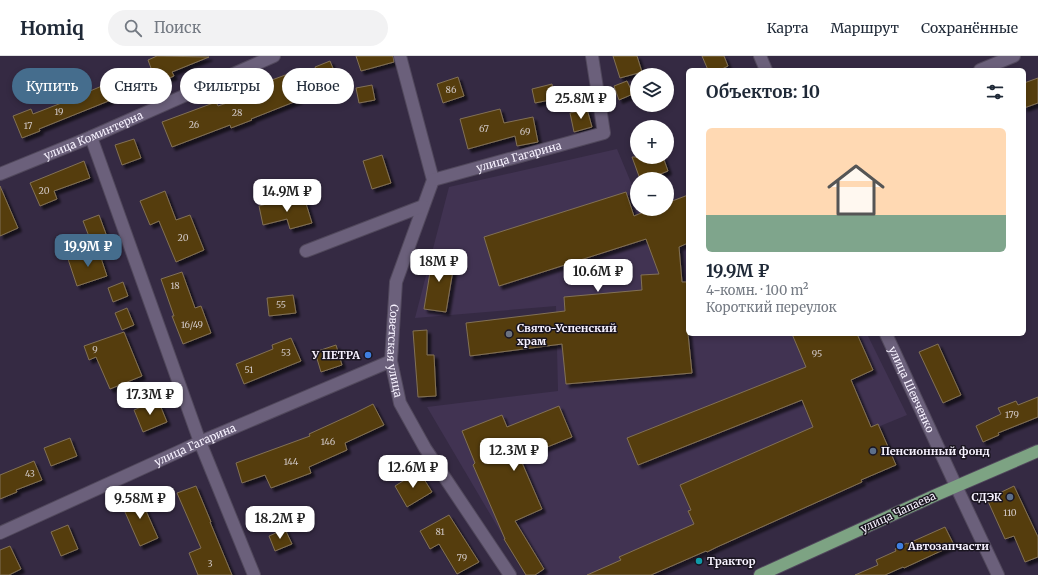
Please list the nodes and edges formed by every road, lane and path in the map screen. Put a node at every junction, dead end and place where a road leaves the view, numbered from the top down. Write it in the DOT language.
graph roads {
  1 [pos="274,56"];
  2 [pos="400,56"];
  3 [pos="592,56"];
  4 [pos="760,56"];
  5 [pos="1014,56"];
  6 [pos="765,68"];
  7 [pos="985,68"];
  8 [pos="91,137"];
  9 [pos="0,174"];
  10 [pos="433,180"];
  11 [pos="423,206"];
  12 [pos="306,251"];
  13 [pos="887,336"];
  14 [pos="391,361"];
  15 [pos="200,442"];
  16 [pos="1038,451"];
  17 [pos="956,486"];
  18 [pos="0,533"];
  19 [pos="254,575"];
  20 [pos="510,575"];
  21 [pos="760,575"];
  22 [pos="998,575"];
  1 -- 8 [label="street, улица Коминтерна"];
  2 -- 10 [label="street"];
  3 -- 10 [label="street, улица Гагарина"];
  4 -- 6 [label="street"];
  5 -- 7 [label="street"];
  8 -- 9 [label="street, улица Коминтерна"];
  8 -- 15 [label="street"];
  10 -- 11 [label="street, Советская улица"];
  11 -- 12 [label="street"];
  11 -- 14 [label="street, Советская улица"];
  13 -- 17 [label="street, улица Шевченко"];
  14 -- 15 [label="street, улица Гагарина"];
  14 -- 20 [label="street, Советская улица"];
  15 -- 18 [label="street, улица Гагарина"];
  15 -- 19 [label="street"];
  16 -- 17 [label="main road, улица Чапаева"];
  17 -- 21 [label="main road, улица Чапаева"];
  17 -- 22 [label="street, улица Шевченко"];
}
